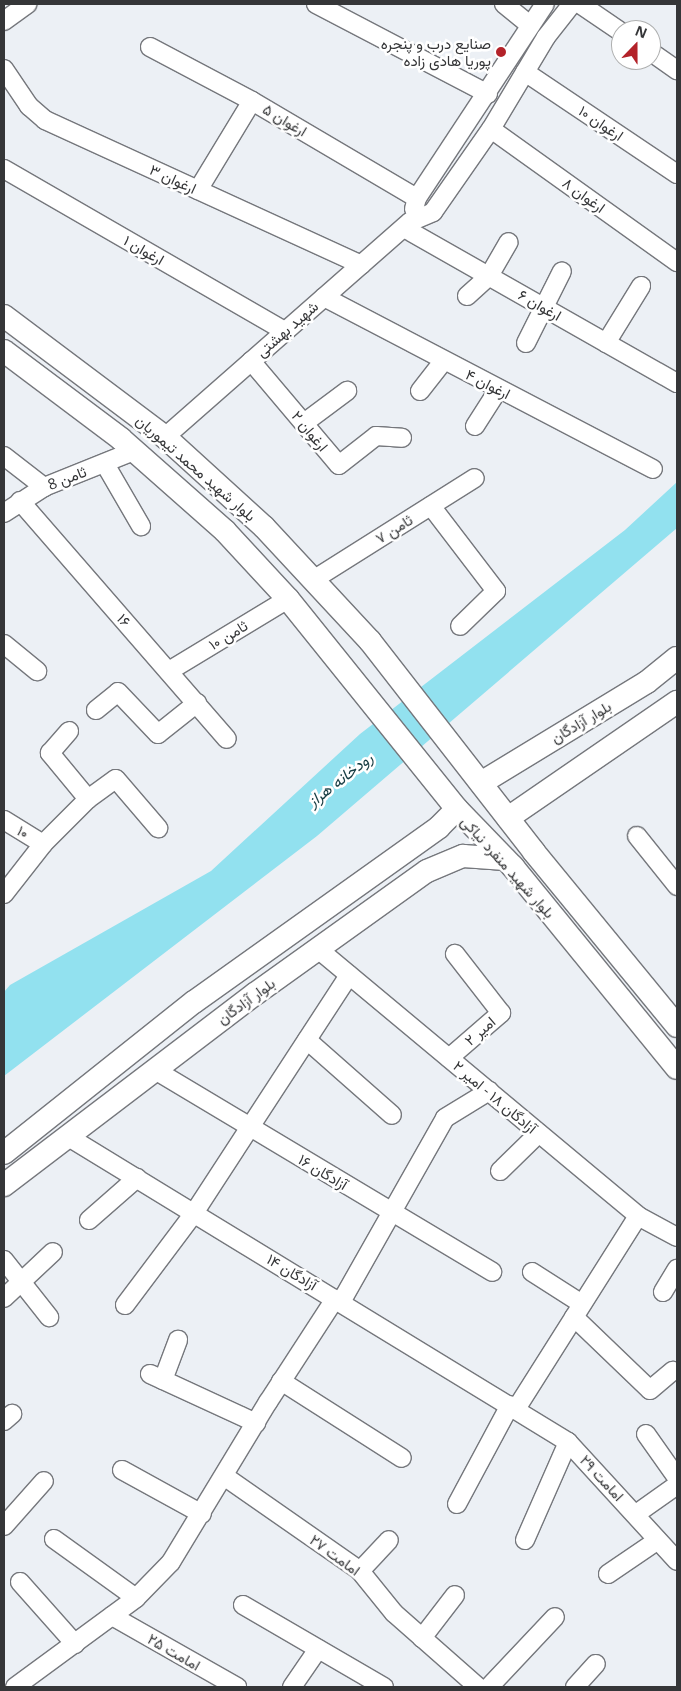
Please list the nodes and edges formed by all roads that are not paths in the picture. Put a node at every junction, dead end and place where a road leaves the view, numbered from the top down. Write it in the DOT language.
graph roads {
  1 [pos="316,4"];
  2 [pos="504,4"];
  3 [pos="545,4"];
  4 [pos="572,4"];
  5 [pos="580,4"];
  6 [pos="20,6"];
  7 [pos="4,21"];
  8 [pos="529,24"];
  9 [pos="611,25"];
  10 [pos="150,47"];
  11 [pos="661,59"];
  12 [pos="4,69"];
  13 [pos="677,70"];
  14 [pos="525,72"];
  15 [pos="488,94"];
  16 [pos="252,101"];
  17 [pos="491,128"];
  18 [pos="4,170"];
  19 [pos="677,174"];
  20 [pos="198,190"];
  21 [pos="417,198"];
  22 [pos="407,225"];
  23 [pos="509,242"];
  24 [pos="677,262"];
  25 [pos="361,265"];
  26 [pos="562,271"];
  27 [pos="489,276"];
  28 [pos="641,286"];
  29 [pos="467,296"];
  30 [pos="324,297"];
  31 [pos="544,308"];
  32 [pos="4,316"];
  33 [pos="285,331"];
  34 [pos="526,343"];
  35 [pos="606,343"];
  36 [pos="4,351"];
  37 [pos="251,361"];
  38 [pos="443,362"];
  39 [pos="677,383"];
  40 [pos="498,390"];
  41 [pos="347,391"];
  42 [pos="420,391"];
  43 [pos="304,423"];
  44 [pos="476,426"];
  45 [pos="165,437"];
  46 [pos="402,438"];
  47 [pos="134,450"];
  48 [pos="4,456"];
  49 [pos="105,464"];
  50 [pos="653,469"];
  51 [pos="475,478"];
  52 [pos="44,487"];
  53 [pos="20,501"];
  54 [pos="431,506"];
  55 [pos="4,513"];
  56 [pos="141,526"];
  57 [pos="296,562"];
  58 [pos="270,579"];
  59 [pos="313,580"];
  60 [pos="288,599"];
  61 [pos="460,626"];
  62 [pos="370,641"];
  63 [pos="4,644"];
  64 [pos="677,658"];
  65 [pos="342,664"];
  66 [pos="37,671"];
  67 [pos="169,671"];
  68 [pos="647,682"];
  69 [pos="197,704"];
  70 [pos="96,710"];
  71 [pos="674,710"];
  72 [pos="69,731"];
  73 [pos="227,739"];
  74 [pos="482,783"];
  75 [pos="88,799"];
  76 [pos="456,809"];
  77 [pos="508,818"];
  78 [pos="4,820"];
  79 [pos="158,828"];
  80 [pos="637,836"];
  81 [pos="43,844"];
  82 [pos="505,859"];
  83 [pos="677,886"];
  84 [pos="4,894"];
  85 [pos="318,949"];
  86 [pos="455,954"];
  87 [pos="349,975"];
  88 [pos="638,978"];
  89 [pos="226,979"];
  90 [pos="616,992"];
  91 [pos="246,1001"];
  92 [pos="672,1020"];
  93 [pos="647,1030"];
  94 [pos="307,1040"];
  95 [pos="449,1058"];
  96 [pos="677,1068"];
  97 [pos="155,1070"];
  98 [pos="489,1091"];
  99 [pos="392,1115"];
  100 [pos="250,1128"];
  101 [pos="539,1133"];
  102 [pos="68,1136"];
  103 [pos="4,1153"];
  104 [pos="500,1171"];
  105 [pos="137,1178"];
  106 [pos="4,1185"];
  107 [pos="194,1213"];
  108 [pos="391,1213"];
  109 [pos="638,1216"];
  110 [pos="89,1220"];
  111 [pos="677,1237"];
  112 [pos="53,1252"];
  113 [pos="4,1260"];
  114 [pos="677,1269"];
  115 [pos="492,1272"];
  116 [pos="532,1272"];
  117 [pos="21,1282"];
  118 [pos="663,1292"];
  119 [pos="4,1298"];
  120 [pos="338,1300"];
  121 [pos="125,1305"];
  122 [pos="578,1310"];
  123 [pos="49,1318"];
  124 [pos="178,1340"];
  125 [pos="673,1371"];
  126 [pos="281,1381"];
  127 [pos="513,1407"];
  128 [pos="256,1423"];
  129 [pos="646,1434"];
  130 [pos="568,1442"];
  131 [pos="402,1458"];
  132 [pos="122,1470"];
  133 [pos="224,1476"];
  134 [pos="677,1478"];
  135 [pos="44,1481"];
  136 [pos="677,1485"];
  137 [pos="457,1504"];
  138 [pos="202,1514"];
  139 [pos="636,1514"];
  140 [pos="4,1526"];
  141 [pos="54,1539"];
  142 [pos="389,1540"];
  143 [pos="525,1540"];
  144 [pos="658,1540"];
  145 [pos="677,1561"];
  146 [pos="360,1572"];
  147 [pos="608,1574"];
  148 [pos="20,1582"];
  149 [pos="454,1595"];
  150 [pos="136,1598"];
  151 [pos="243,1605"];
  152 [pos="112,1616"];
  153 [pos="555,1617"];
  154 [pos="422,1638"];
  155 [pos="75,1644"];
  156 [pos="318,1649"];
  157 [pos="596,1664"];
  158 [pos="15,1687"];
  159 [pos="236,1687"];
  160 [pos="292,1687"];
  161 [pos="384,1687"];
  162 [pos="478,1687"];
  163 [pos="489,1687"];
  164 [pos="575,1687"];
  1 -- 15 [label="street"];
  2 -- 8 [label="street"];
  3 -- 8 [label="street"];
  4 -- 14 [label="street, شهید بهشتی"];
  5 -- 9 [label="street"];
  6 -- 7 [label="street"];
  8 -- 15 [label="street"];
  10 -- 16 [label="street, ارغوان ۵"];
  11 -- 13 [label="street"];
  12 -- 20 [label="street, ارغوان ۳"];
  14 -- 17 [label="street, شهید بهشتی"];
  14 -- 19 [label="street, ارغوان ۱۰"];
  15 -- 21 [label="street"];
  16 -- 20 [label="street"];
  16 -- 21 [label="street, ارغوان ۵"];
  17 -- 22 [label="street, شهید بهشتی"];
  17 -- 24 [label="street, ارغوان ۸"];
  18 -- 33 [label="street, ارغوان ۱"];
  20 -- 25 [label="street, ارغوان ۳"];
  21 -- 22 [label="street"];
  22 -- 25 [label="street, شهید بهشتی"];
  22 -- 27 [label="street, ارغوان ۶"];
  23 -- 27 [label="street"];
  25 -- 30 [label="street, شهید بهشتی"];
  26 -- 31 [label="street"];
  27 -- 29 [label="street"];
  27 -- 31 [label="street, ارغوان ۶"];
  28 -- 35 [label="street"];
  30 -- 33 [label="street, شهید بهشتی"];
  30 -- 38 [label="street, ارغوان ۴"];
  31 -- 34 [label="street"];
  31 -- 35 [label="street, ارغوان ۶"];
  32 -- 45 [label="main road, بلوار شهید محمد تیموریان"];
  33 -- 37 [label="street, شهید بهشتی"];
  35 -- 39 [label="street, ارغوان ۶"];
  36 -- 47 [label="main road, بلوار شهید محمد تیموریان"];
  37 -- 43 [label="street, ارغوان ۲"];
  37 -- 45 [label="street, شهید بهشتی"];
  38 -- 40 [label="street, ارغوان ۴"];
  38 -- 42 [label="street"];
  40 -- 44 [label="street"];
  40 -- 50 [label="street, ارغوان ۴"];
  41 -- 43 [label="street"];
  43 -- 46 [label="street, ارغوان ۲"];
  45 -- 57 [label="main road, بلوار شهید محمد تیموریان"];
  47 -- 49 [label="street, ثامن 8"];
  47 -- 58 [label="main road, بلوار شهید محمد تیموریان"];
  48 -- 52 [label="street"];
  49 -- 52 [label="street, ثامن 8"];
  49 -- 56 [label="street"];
  51 -- 54 [label="street, ثامن ۷"];
  52 -- 53 [label="street, ثامن 8"];
  53 -- 55 [label="street, ثامن 8"];
  53 -- 67 [label="street, ۱۶"];
  54 -- 59 [label="street, ثامن ۷"];
  54 -- 61 [label="street"];
  57 -- 58 [label="main road"];
  57 -- 59 [label="main road, بلوار شهید محمد تیموریان"];
  58 -- 60 [label="main road, بلوار شهید محمد تیموریان"];
  59 -- 60 [label="main road"];
  59 -- 62 [label="main road, بلوار شهید محمد تیموریان"];
  60 -- 65 [label="main road, بلوار شهید محمد تیموریان"];
  60 -- 67 [label="street, ثامن ۱۰"];
  62 -- 74 [label="main road, بلوار شهید منفرد نیاکی"];
  63 -- 66 [label="street"];
  64 -- 68 [label="main road, بلوار آزادگان"];
  65 -- 76 [label="main road, بلوار شهید منفرد نیاکی"];
  67 -- 69 [label="street, ۱۶"];
  68 -- 71 [label="main road"];
  68 -- 74 [label="main road, بلوار آزادگان"];
  69 -- 70 [label="street"];
  69 -- 73 [label="street, ۱۶"];
  71 -- 77 [label="main road"];
  72 -- 75 [label="street"];
  74 -- 77 [label="main road, بلوار شهید منفرد نیاکی"];
  75 -- 79 [label="street"];
  75 -- 81 [label="street"];
  76 -- 82 [label="main road, بلوار شهید منفرد نیاکی"];
  76 -- 89 [label="main road, بلوار آزادگان"];
  77 -- 88 [label="main road, بلوار شهید منفرد نیاکی"];
  78 -- 81 [label="street, ۱۰"];
  80 -- 83 [label="street"];
  81 -- 84 [label="street"];
  82 -- 85 [label="main road, بلوار آزادگان"];
  82 -- 90 [label="main road, بلوار شهید منفرد نیاکی"];
  85 -- 87 [label="street, آزادگان ۱۸ - امیر ۲"];
  85 -- 91 [label="main road, بلوار آزادگان"];
  86 -- 95 [label="street, امیر ۲"];
  87 -- 94 [label="street"];
  87 -- 95 [label="street, آزادگان ۱۸ - امیر ۲"];
  88 -- 90 [label="main road"];
  88 -- 92 [label="main road, بلوار شهید منفرد نیاکی"];
  89 -- 91 [label="main road"];
  89 -- 103 [label="main road, بلوار آزادگان"];
  90 -- 93 [label="main road, بلوار شهید منفرد نیاکی"];
  91 -- 97 [label="main road, بلوار آزادگان"];
  92 -- 93 [label="main road"];
  93 -- 96 [label="main road, بلوار شهید منفرد نیاکی"];
  94 -- 99 [label="street"];
  94 -- 100 [label="street"];
  95 -- 98 [label="street, آزادگان ۱۸ - امیر ۲"];
  97 -- 100 [label="street, آزادگان ۱۶"];
  97 -- 102 [label="main road, بلوار آزادگان"];
  98 -- 101 [label="street, آزادگان ۱۸ - امیر ۲"];
  98 -- 108 [label="street"];
  100 -- 107 [label="street"];
  100 -- 108 [label="street, آزادگان ۱۶"];
  101 -- 104 [label="street"];
  101 -- 109 [label="street, آزادگان ۱۸ - امیر ۲"];
  102 -- 105 [label="street, آزادگان ۱۴"];
  102 -- 106 [label="main road, بلوار آزادگان"];
  105 -- 107 [label="street, آزادگان ۱۴"];
  105 -- 110 [label="street"];
  107 -- 120 [label="street, آزادگان ۱۴"];
  107 -- 121 [label="street"];
  108 -- 115 [label="street, آزادگان ۱۶"];
  108 -- 120 [label="street"];
  109 -- 111 [label="street, آزادگان ۱۸ - امیر ۲"];
  109 -- 122 [label="street"];
  112 -- 117 [label="street"];
  113 -- 117 [label="street"];
  114 -- 118 [label="street"];
  116 -- 122 [label="street"];
  117 -- 119 [label="street"];
  117 -- 123 [label="street"];
  120 -- 126 [label="street"];
  120 -- 127 [label="street, آزادگان ۱۴"];
  122 -- 125 [label="street"];
  122 -- 127 [label="street"];
  124 -- 128 [label="street"];
  126 -- 128 [label="street"];
  126 -- 131 [label="street"];
  127 -- 130 [label="street, امامت ۲۹"];
  127 -- 137 [label="street"];
  128 -- 133 [label="street"];
  129 -- 134 [label="street"];
  130 -- 139 [label="street, امامت ۲۹"];
  130 -- 143 [label="street"];
  132 -- 138 [label="street"];
  133 -- 138 [label="street"];
  133 -- 146 [label="street, امامت ۲۷"];
  135 -- 140 [label="street"];
  136 -- 139 [label="street"];
  138 -- 150 [label="street"];
  139 -- 144 [label="street, امامت ۲۹"];
  141 -- 150 [label="street"];
  142 -- 146 [label="street"];
  144 -- 145 [label="street, امامت ۲۹"];
  144 -- 147 [label="street"];
  146 -- 154 [label="street, امامت ۲۷"];
  148 -- 155 [label="street"];
  149 -- 154 [label="street"];
  150 -- 152 [label="street"];
  151 -- 156 [label="street"];
  152 -- 155 [label="street"];
  152 -- 159 [label="street, امامت ۲۵"];
  153 -- 163 [label="street"];
  154 -- 162 [label="street, امامت ۲۷"];
  155 -- 158 [label="street"];
  156 -- 160 [label="street"];
  156 -- 161 [label="street"];
  157 -- 164 [label="street"];
}
